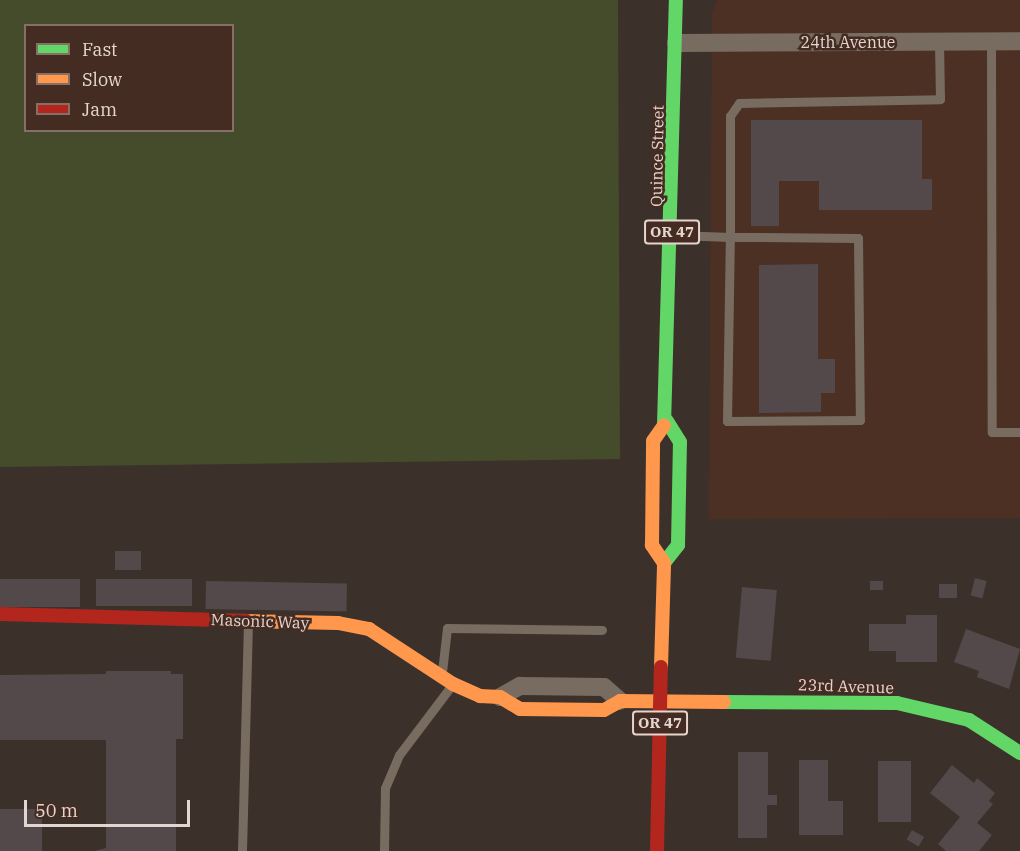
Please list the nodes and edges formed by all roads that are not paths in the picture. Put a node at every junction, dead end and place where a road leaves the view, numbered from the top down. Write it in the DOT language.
graph roads {
  1 [pos="676,0"];
  2 [pos="939,41"];
  3 [pos="991,41"];
  4 [pos="1020,41"];
  5 [pos="676,43"];
  6 [pos="671,235"];
  7 [pos="730,237"];
  8 [pos="667,421"];
  9 [pos="1020,432"];
  10 [pos="664,562"];
  11 [pos="0,614"];
  12 [pos="248,621"];
  13 [pos="602,630"];
  14 [pos="447,681"];
  15 [pos="500,697"];
  16 [pos="620,701"];
  17 [pos="660,701"];
  18 [pos="1020,753"];
  19 [pos="242,851"];
  20 [pos="384,851"];
  21 [pos="657,851"];
  1 -- 5 [label="main road, Quince Street / OR 47"];
  2 -- 3 [label="street, 24th Avenue"];
  2 -- 5 [label="street, 24th Avenue"];
  2 -- 7 [label="lane"];
  3 -- 4 [label="street, 24th Avenue"];
  3 -- 9 [label="lane"];
  5 -- 6 [label="main road, Quince Street / OR 47"];
  6 -- 7 [label="lane"];
  6 -- 8 [label="main road, Quince Street / OR 47"];
  7 -- 7 [label="lane"];
  8 -- 10 [label="main road, Quince Street / OR 47"];
  8 -- 10 [label="main road, Quince Street / OR 47"];
  10 -- 17 [label="main road, Quince Street / OR 47"];
  11 -- 12 [label="main road, Masonic Way"];
  12 -- 14 [label="main road, Masonic Way"];
  12 -- 19 [label="lane"];
  13 -- 14 [label="lane"];
  14 -- 15 [label="main road, Masonic Way"];
  14 -- 20 [label="lane"];
  15 -- 16 [label="street, Masonic Way"];
  16 -- 17 [label="main road, Masonic Way"];
  17 -- 18 [label="main road, 23rd Avenue"];
  17 -- 21 [label="main road, Quince Street / OR 47"];
}
